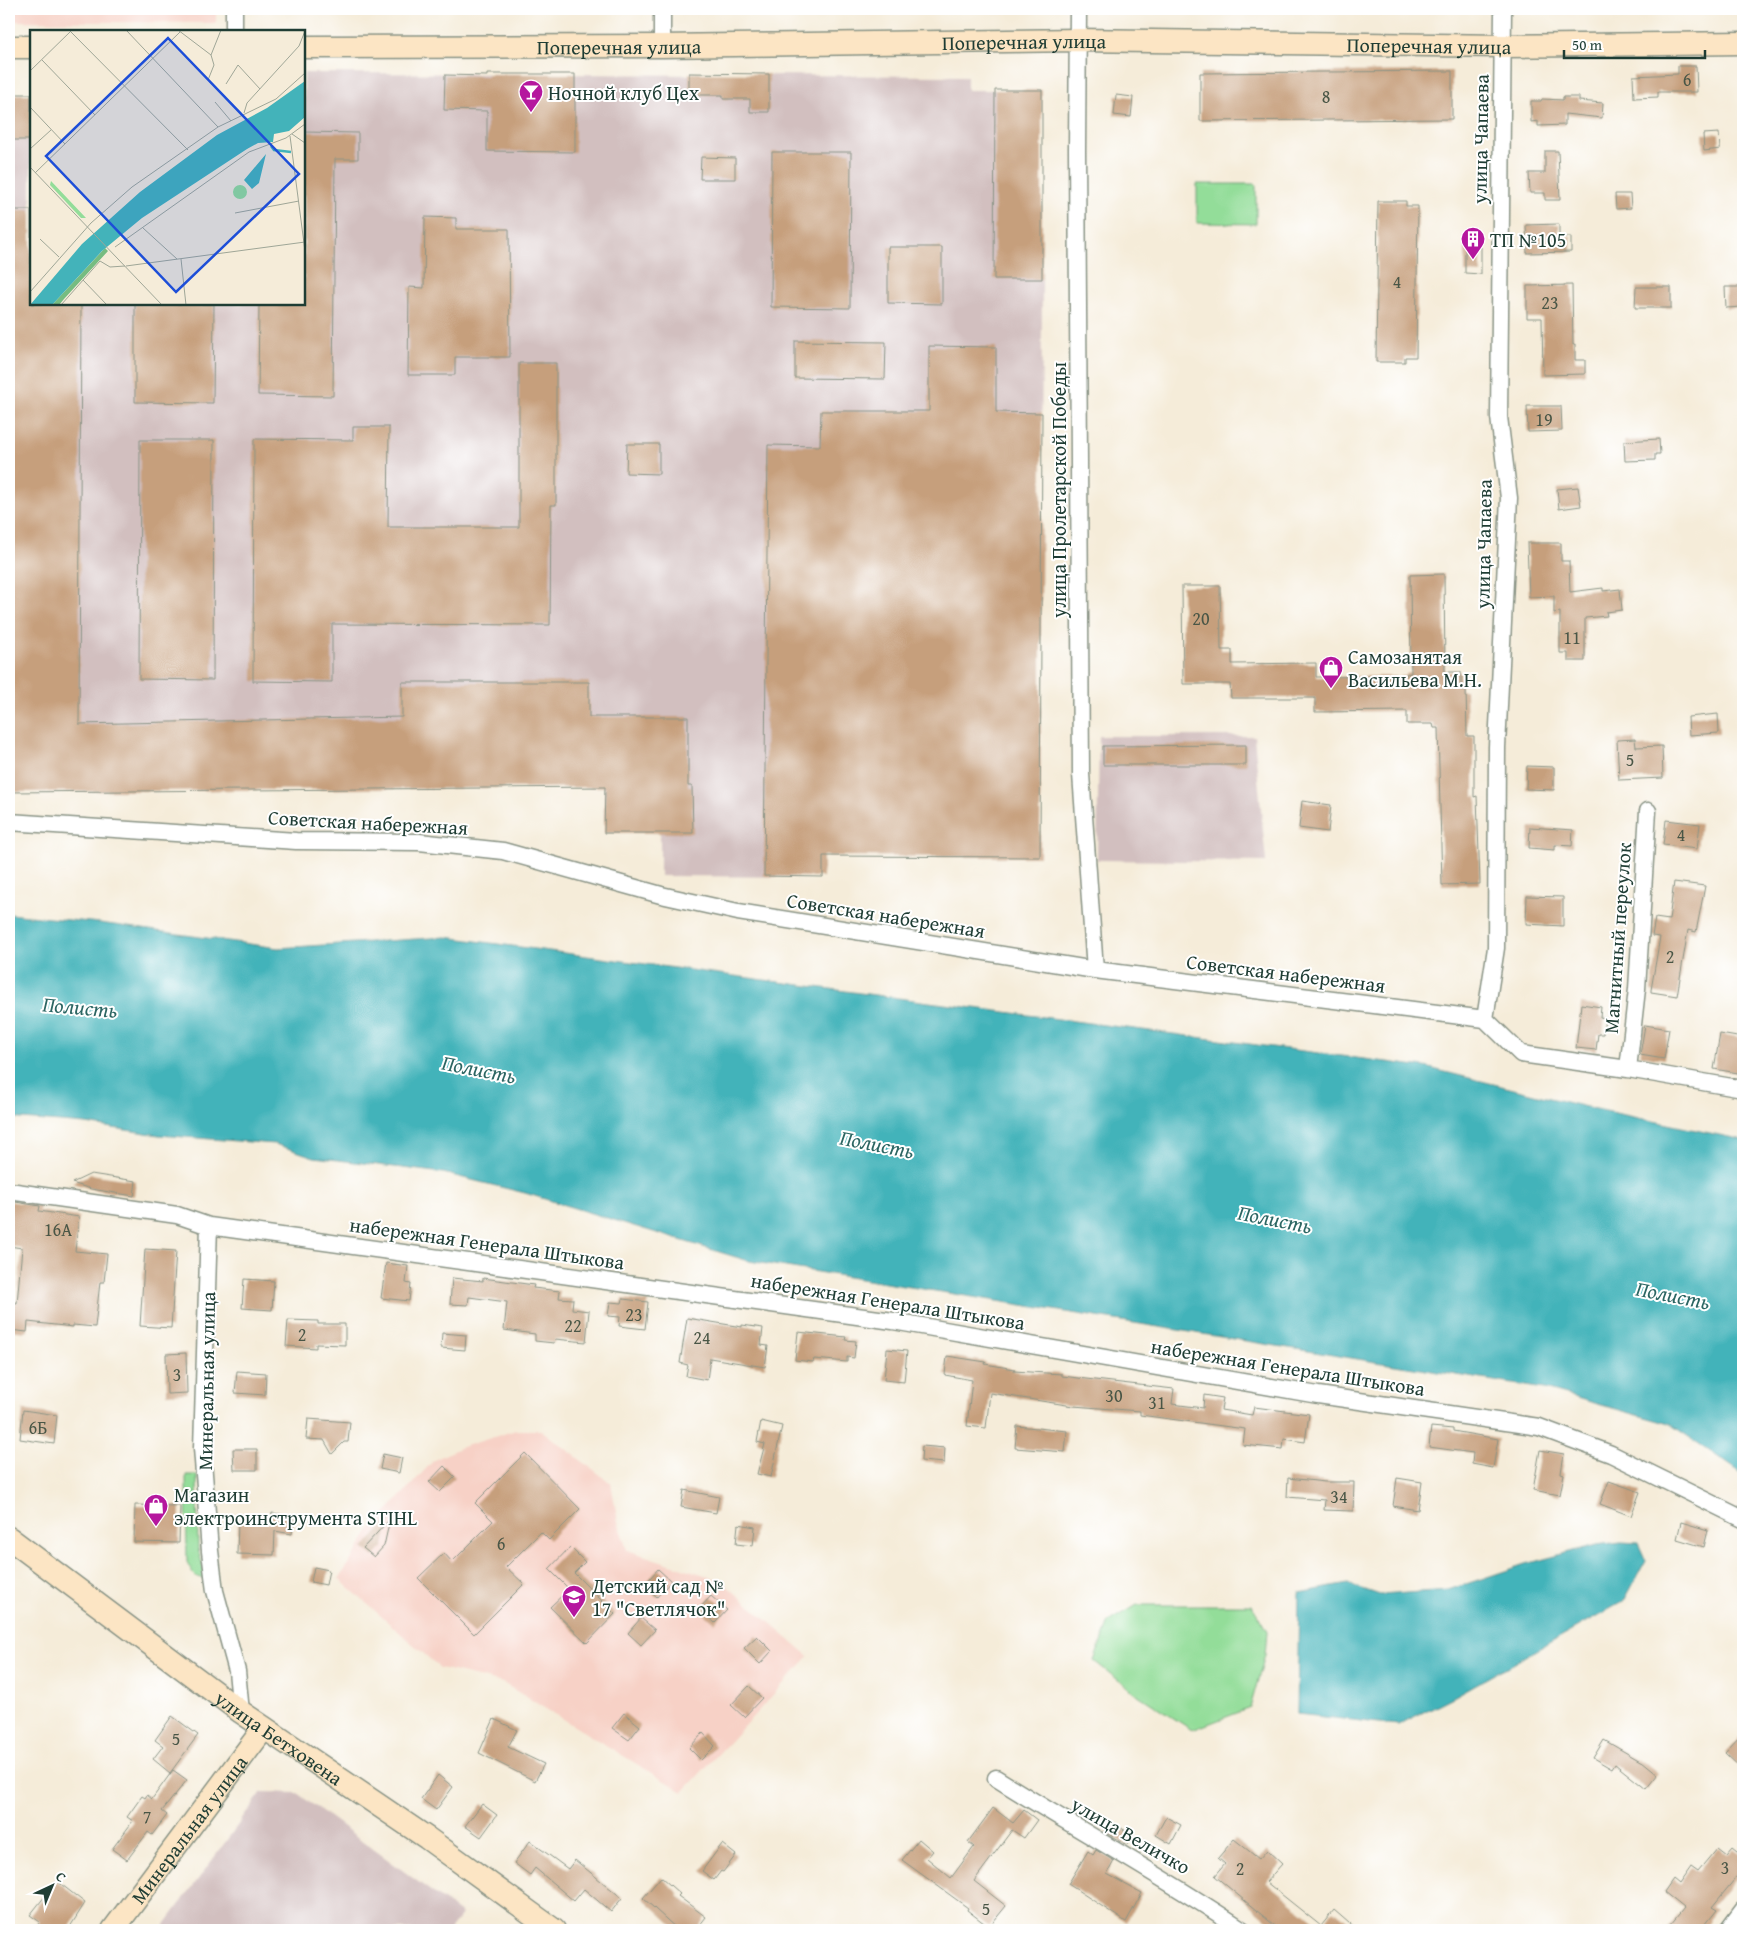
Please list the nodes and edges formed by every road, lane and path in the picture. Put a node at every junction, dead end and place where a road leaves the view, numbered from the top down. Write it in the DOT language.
graph roads {
  1 [pos="234,9"];
  2 [pos="662,9"];
  3 [pos="1078,9"];
  4 [pos="1503,9"];
  5 [pos="234,30"];
  6 [pos="1078,40"];
  7 [pos="1743,43"];
  8 [pos="662,46"];
  9 [pos="1503,46"];
  10 [pos="30,47"];
  11 [pos="305,47"];
  12 [pos="9,48"];
  13 [pos="1648,811"];
  14 [pos="9,822"];
  15 [pos="1096,970"];
  16 [pos="1485,1019"];
  17 [pos="1628,1069"];
  18 [pos="1743,1089"];
  19 [pos="9,1191"];
  20 [pos="209,1226"];
  21 [pos="1743,1519"];
  22 [pos="9,1538"];
  23 [pos="242,1712"];
  24 [pos="264,1728"];
  25 [pos="996,1778"];
  26 [pos="1743,1910"];
  27 [pos="113,1930"];
  28 [pos="554,1930"];
  29 [pos="1243,1930"];
  30 [pos="1728,1930"];
  1 -- 5 [label="street"];
  2 -- 8 [label="street"];
  3 -- 6 [label="street, улица Пролетарской Победы"];
  4 -- 9 [label="street, улица Чапаева"];
  6 -- 8 [label="street, Поперечная улица"];
  6 -- 9 [label="street, Поперечная улица"];
  6 -- 15 [label="street, улица Пролетарской Победы"];
  7 -- 9 [label="street, Поперечная улица"];
  8 -- 11 [label="street, Поперечная улица"];
  9 -- 16 [label="street, улица Чапаева"];
  10 -- 12 [label="street"];
  13 -- 17 [label="street, Магнитный переулок"];
  14 -- 15 [label="street, Советская набережная"];
  15 -- 16 [label="street, Советская набережная"];
  16 -- 17 [label="street"];
  17 -- 18 [label="street"];
  19 -- 20 [label="street, набережная Генерала Штыкова"];
  20 -- 21 [label="street, набережная Генерала Штыкова"];
  20 -- 23 [label="street, Минеральная улица"];
  22 -- 23 [label="street, улица Бетховена"];
  23 -- 24 [label="street, улица Бетховена"];
  24 -- 27 [label="street, Минеральная улица"];
  24 -- 28 [label="street, улица Бетховена"];
  25 -- 29 [label="street, улица Величко"];
  26 -- 30 [label="street"];
}
